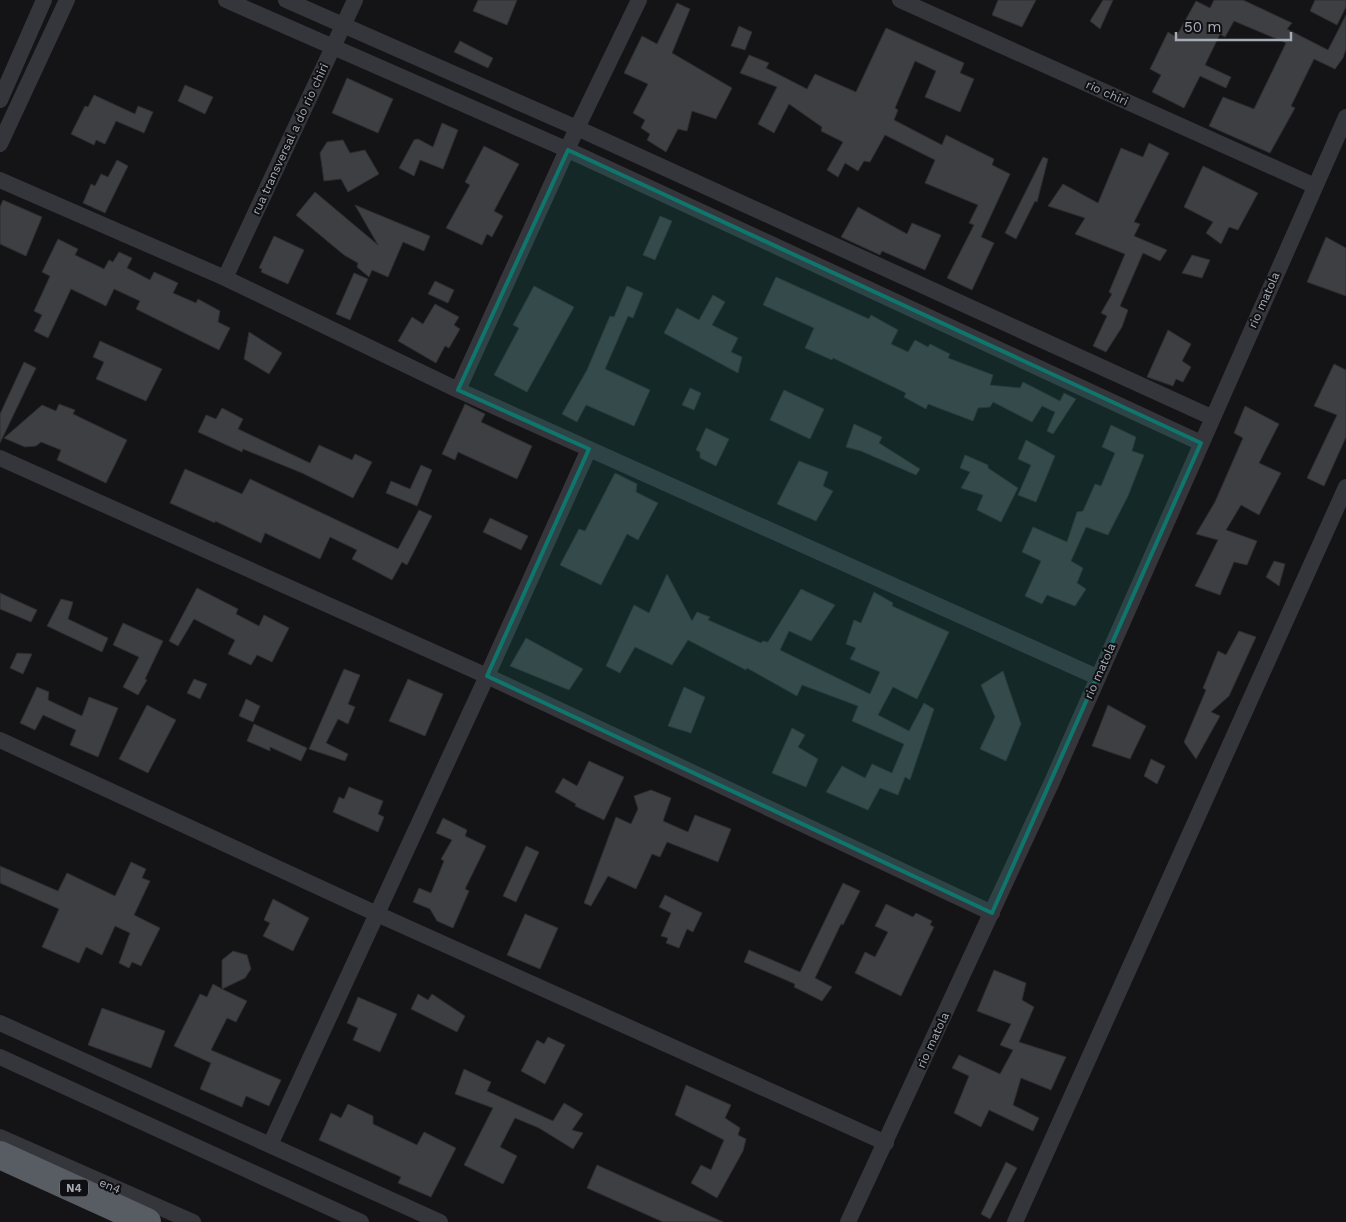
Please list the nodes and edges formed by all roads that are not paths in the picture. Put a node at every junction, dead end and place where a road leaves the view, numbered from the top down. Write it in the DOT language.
graph roads {
  1 [pos="44,0"];
  2 [pos="67,0"];
  3 [pos="226,0"];
  4 [pos="286,0"];
  5 [pos="354,0"];
  6 [pos="639,0"];
  7 [pos="900,0"];
  8 [pos="343,26"];
  9 [pos="333,47"];
  10 [pos="0,100"];
  11 [pos="1346,117"];
  12 [pos="578,128"];
  13 [pos="0,144"];
  14 [pos="568,150"];
  15 [pos="0,180"];
  16 [pos="1315,186"];
  17 [pos="225,278"];
  18 [pos="458,390"];
  19 [pos="1211,417"];
  20 [pos="1201,443"];
  21 [pos="589,448"];
  22 [pos="0,458"];
  23 [pos="1346,488"];
  24 [pos="487,676"];
  25 [pos="1097,677"];
  26 [pos="0,740"];
  27 [pos="992,913"];
  28 [pos="377,914"];
  29 [pos="0,1023"];
  30 [pos="0,1057"];
  31 [pos="0,1137"];
  32 [pos="886,1143"];
  33 [pos="270,1144"];
  34 [pos="0,1155"];
  35 [pos="0,1175"];
  36 [pos="103,1222"];
  37 [pos="148,1222"];
  38 [pos="193,1222"];
  39 [pos="361,1222"];
  40 [pos="440,1222"];
  41 [pos="848,1222"];
  42 [pos="1016,1222"];
  1 -- 10 [label="street"];
  2 -- 13 [label="street"];
  3 -- 9 [label="street"];
  4 -- 8 [label="street"];
  5 -- 8 [label="street, rua transversal a do rio chiri"];
  6 -- 12 [label="street"];
  7 -- 16 [label="street, rio chiri"];
  8 -- 9 [label="street, rua transversal a do rio chiri"];
  8 -- 12 [label="street"];
  9 -- 14 [label="street"];
  9 -- 17 [label="street, rua transversal a do rio chiri"];
  11 -- 16 [label="street, rio matola"];
  12 -- 14 [label="street"];
  12 -- 19 [label="street"];
  14 -- 18 [label="street"];
  14 -- 20 [label="street"];
  15 -- 17 [label="street"];
  16 -- 19 [label="street, rio matola"];
  17 -- 18 [label="street"];
  18 -- 21 [label="street"];
  19 -- 20 [label="street, rio matola"];
  20 -- 25 [label="street, rio matola"];
  21 -- 24 [label="street"];
  21 -- 25 [label="street"];
  22 -- 24 [label="street"];
  23 -- 42 [label="street"];
  24 -- 27 [label="street"];
  24 -- 28 [label="street"];
  25 -- 27 [label="street, rio matola"];
  26 -- 28 [label="street"];
  27 -- 32 [label="street, rio matola"];
  28 -- 32 [label="street"];
  28 -- 33 [label="street"];
  29 -- 33 [label="street"];
  30 -- 39 [label="street"];
  31 -- 38 [label="street, en4"];
  32 -- 41 [label="street, rio matola"];
  33 -- 40 [label="street"];
  34 -- 37 [label="highway, N4"];
  35 -- 36 [label="highway, N4"];
}
